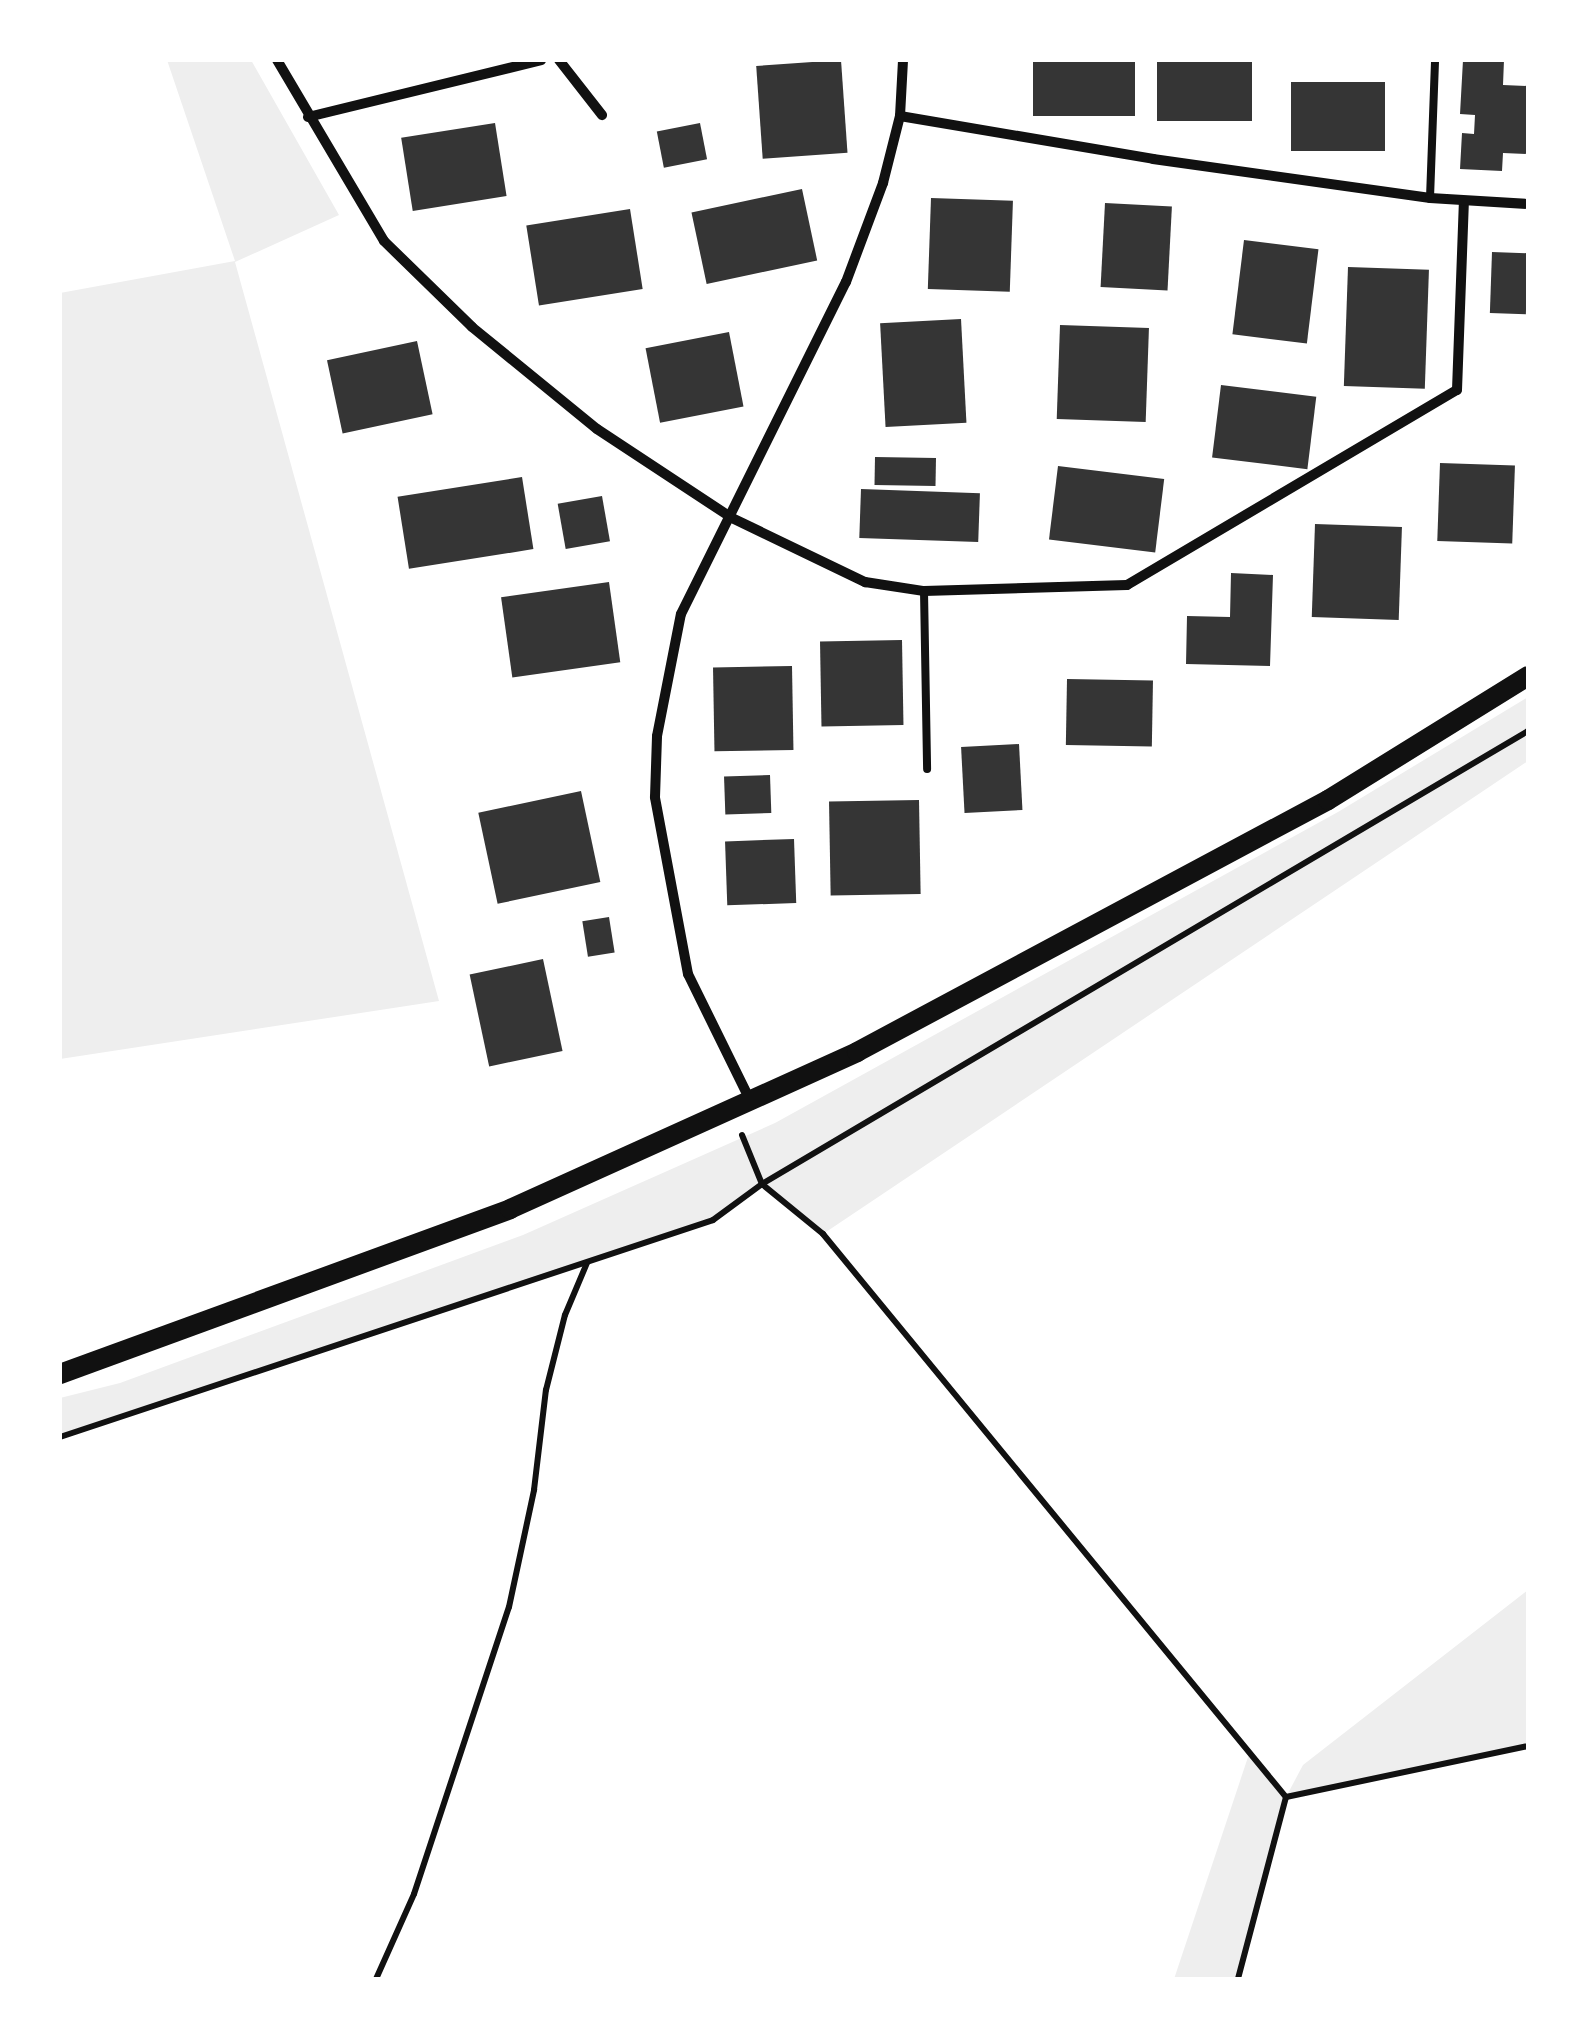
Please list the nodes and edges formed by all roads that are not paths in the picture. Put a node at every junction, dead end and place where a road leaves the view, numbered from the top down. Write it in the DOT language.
graph roads {
  1 [pos="277,60"];
  2 [pos="541,60"];
  3 [pos="559,60"];
  4 [pos="903,60"];
  5 [pos="1435,60"];
  6 [pos="602,116"];
  7 [pos="900,116"];
  8 [pos="308,117"];
  9 [pos="1430,198"];
  10 [pos="1464,201"];
  11 [pos="1528,204"];
  12 [pos="732,518"];
  13 [pos="924,591"];
  14 [pos="1528,676"];
  15 [pos="926,770"];
  16 [pos="740,1105"];
  17 [pos="60,1374"];
  1 -- 8 [label="street"];
  2 -- 8 [label="street"];
  3 -- 6 [label="street"];
  4 -- 7 [label="street"];
  5 -- 9 [label="lane"];
  7 -- 9 [label="street"];
  7 -- 12 [label="street"];
  8 -- 12 [label="street"];
  9 -- 10 [label="street"];
  10 -- 11 [label="street"];
  10 -- 13 [label="street"];
  12 -- 13 [label="street"];
  12 -- 16 [label="street"];
  13 -- 15 [label="lane"];
  14 -- 16 [label="main road"];
  16 -- 17 [label="main road"];
}
